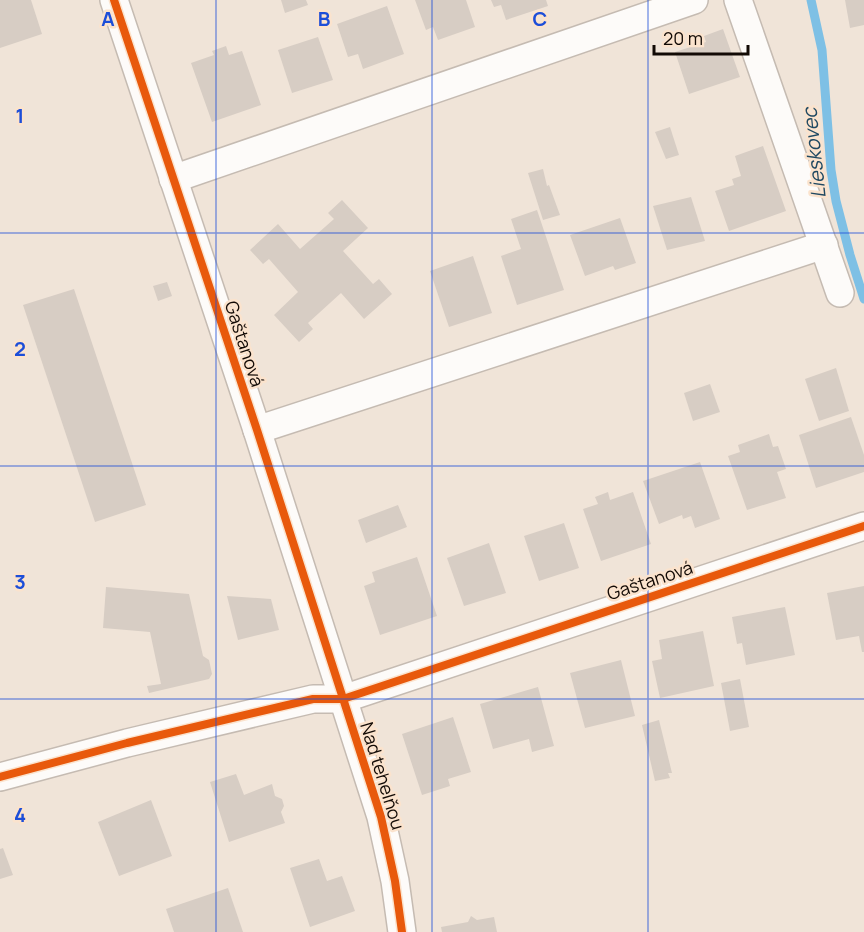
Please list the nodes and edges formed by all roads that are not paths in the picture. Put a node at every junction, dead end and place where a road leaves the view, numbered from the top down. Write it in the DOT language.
graph roads {
  1 [pos="114,0"];
  2 [pos="694,0"];
  3 [pos="738,0"];
  4 [pos="173,179"];
  5 [pos="824,245"];
  6 [pos="840,293"];
  7 [pos="256,430"];
  8 [pos="864,526"];
  9 [pos="343,699"];
  10 [pos="0,777"];
  11 [pos="402,932"];
  1 -- 4 [label="street, Gaštanová"];
  2 -- 4 [label="street"];
  3 -- 5 [label="street"];
  4 -- 7 [label="street, Gaštanová"];
  5 -- 6 [label="street"];
  5 -- 7 [label="street"];
  7 -- 9 [label="street, Gaštanová"];
  8 -- 9 [label="street, Gaštanová"];
  9 -- 10 [label="street, Gaštanová"];
  9 -- 11 [label="street, Nad tehelňou"];
}
